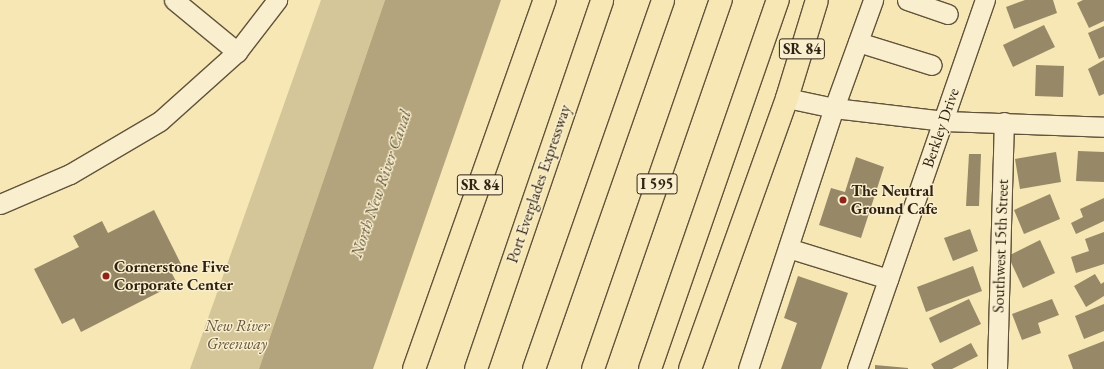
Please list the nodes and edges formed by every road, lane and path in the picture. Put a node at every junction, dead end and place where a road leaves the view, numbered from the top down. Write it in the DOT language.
graph roads {
  1 [pos="174,0"];
  2 [pos="277,0"];
  3 [pos="545,0"];
  4 [pos="602,0"];
  5 [pos="662,0"];
  6 [pos="721,0"];
  7 [pos="778,0"];
  8 [pos="817,0"];
  9 [pos="873,0"];
  10 [pos="907,0"];
  11 [pos="985,0"];
  12 [pos="948,14"];
  13 [pos="858,42"];
  14 [pos="237,52"];
  15 [pos="932,65"];
  16 [pos="787,98"];
  17 [pos="834,108"];
  18 [pos="944,120"];
  19 [pos="1004,122"];
  20 [pos="1104,127"];
  21 [pos="0,204"];
  22 [pos="788,248"];
  23 [pos="888,279"];
  24 [pos="414,369"];
  25 [pos="476,369"];
  26 [pos="534,369"];
  27 [pos="593,369"];
  28 [pos="650,369"];
  29 [pos="690,369"];
  30 [pos="748,369"];
  31 [pos="857,369"];
  32 [pos="997,369"];
  1 -- 14 [label="street"];
  2 -- 14 [label="street"];
  3 -- 24 [label="main road, SR 84"];
  4 -- 25 [label="main road, Port Everglades Expressway"];
  5 -- 26 [label="main road"];
  6 -- 27 [label="main road, I 595"];
  7 -- 28 [label="main road"];
  8 -- 16 [label="main road, SR 84"];
  9 -- 13 [label="street"];
  10 -- 12 [label="street"];
  11 -- 18 [label="street, Berkley Drive"];
  13 -- 15 [label="street"];
  13 -- 17 [label="street"];
  14 -- 21 [label="street"];
  16 -- 17 [label="street"];
  16 -- 29 [label="main road, SR 84"];
  17 -- 18 [label="street"];
  17 -- 22 [label="street"];
  18 -- 19 [label="street"];
  18 -- 23 [label="street, Berkley Drive"];
  19 -- 20 [label="street"];
  19 -- 32 [label="street, Southwest 15th Street"];
  22 -- 23 [label="street"];
  22 -- 30 [label="street"];
  23 -- 31 [label="street, Berkley Drive"];
}
